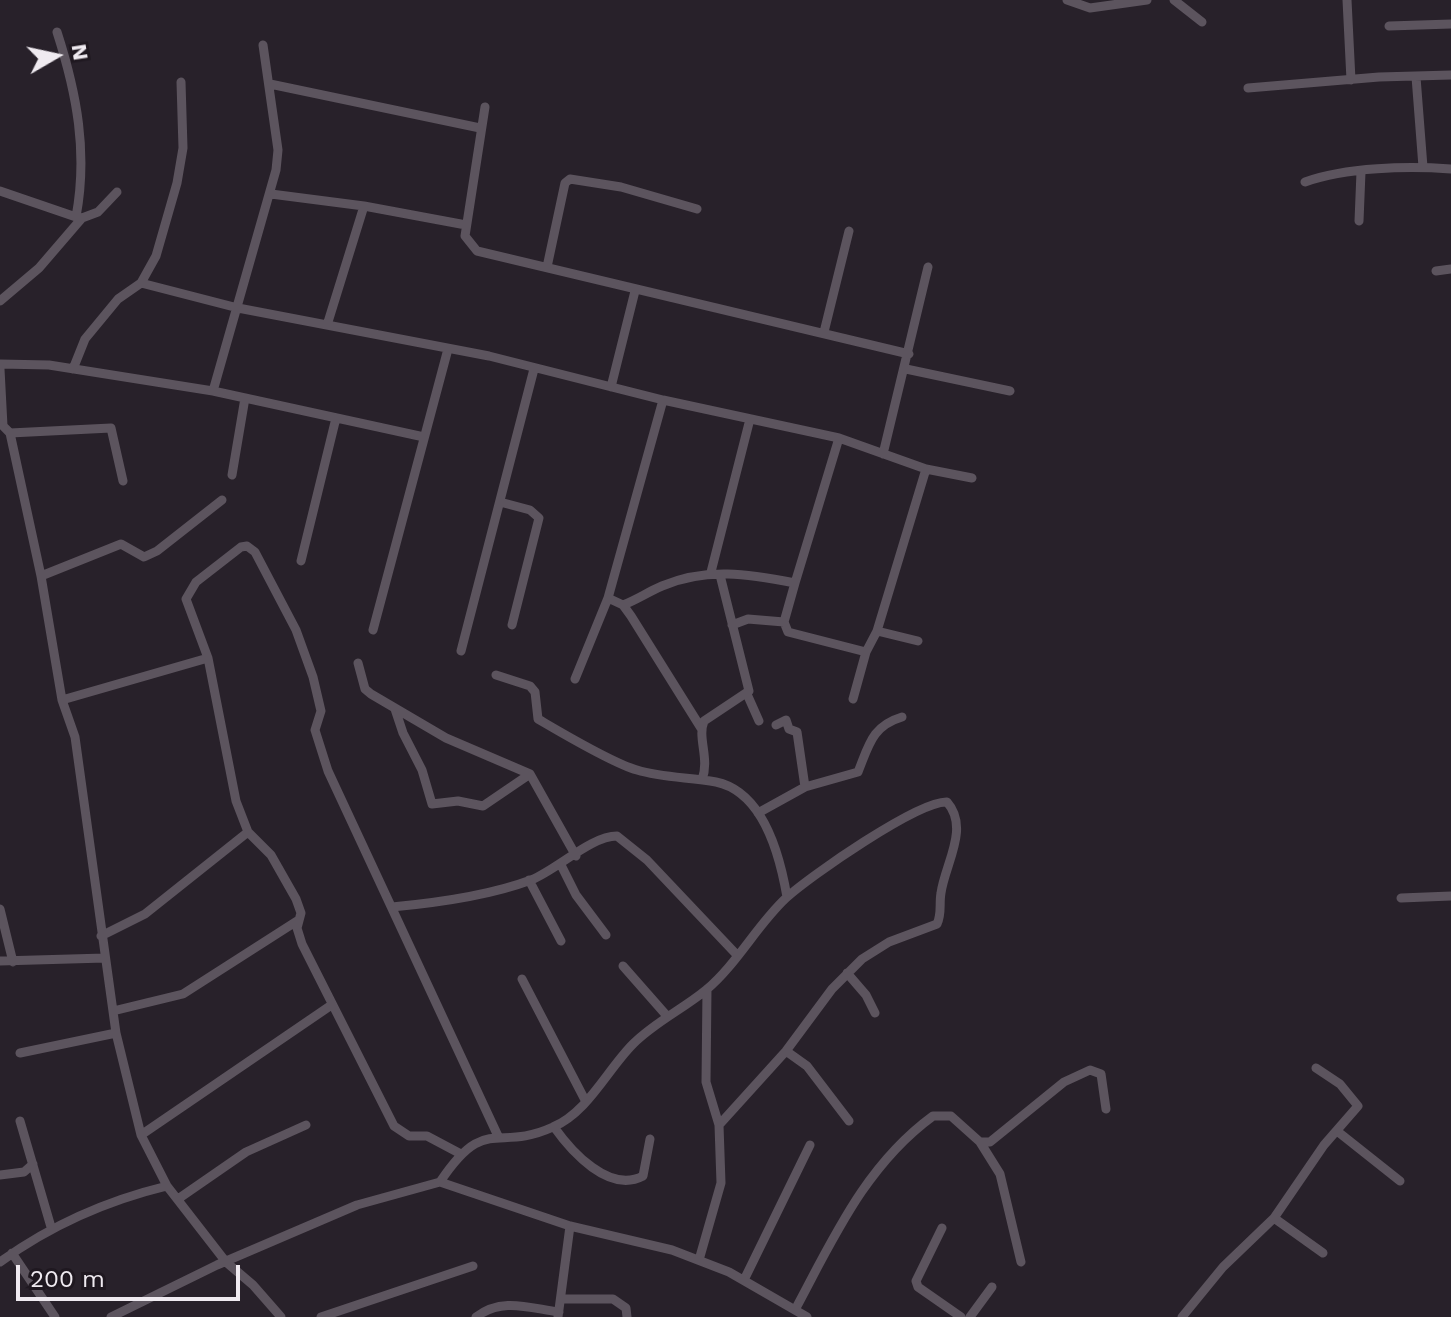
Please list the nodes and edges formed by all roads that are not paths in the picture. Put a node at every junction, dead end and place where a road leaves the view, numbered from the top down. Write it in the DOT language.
graph roads {
  1 [pos="1067,0"];
  2 [pos="1147,0"];
  3 [pos="1174,0"];
  4 [pos="1347,0"];
  5 [pos="1202,22"];
  6 [pos="1451,24"];
  7 [pos="1389,26"];
  8 [pos="57,32"];
  9 [pos="263,45"];
  10 [pos="1451,75"];
  11 [pos="1416,77"];
  12 [pos="1351,80"];
  13 [pos="181,82"];
  14 [pos="270,84"];
  15 [pos="1248,88"];
  16 [pos="485,107"];
  17 [pos="480,128"];
  18 [pos="1423,167"];
  19 [pos="1451,169"];
  20 [pos="1361,172"];
  21 [pos="1305,182"];
  22 [pos="0,191"];
  23 [pos="117,192"];
  24 [pos="271,194"];
  25 [pos="364,206"];
  26 [pos="697,209"];
  27 [pos="79,218"];
  28 [pos="1359,221"];
  29 [pos="466,225"];
  30 [pos="849,231"];
  31 [pos="547,267"];
  32 [pos="928,267"];
  33 [pos="1451,269"];
  34 [pos="1436,271"];
  35 [pos="141,283"];
  36 [pos="635,291"];
  37 [pos="0,301"];
  38 [pos="238,308"];
  39 [pos="328,322"];
  40 [pos="824,332"];
  41 [pos="448,349"];
  42 [pos="909,354"];
  43 [pos="0,366"];
  44 [pos="73,369"];
  45 [pos="534,369"];
  46 [pos="906,369"];
  47 [pos="611,387"];
  48 [pos="213,391"];
  49 [pos="1010,391"];
  50 [pos="245,398"];
  51 [pos="663,400"];
  52 [pos="336,418"];
  53 [pos="750,419"];
  54 [pos="4,428"];
  55 [pos="424,437"];
  56 [pos="839,438"];
  57 [pos="883,454"];
  58 [pos="926,469"];
  59 [pos="232,475"];
  60 [pos="972,478"];
  61 [pos="123,481"];
  62 [pos="222,500"];
  63 [pos="500,502"];
  64 [pos="301,561"];
  65 [pos="716,574"];
  66 [pos="41,576"];
  67 [pos="795,583"];
  68 [pos="608,598"];
  69 [pos="623,605"];
  70 [pos="784,622"];
  71 [pos="512,625"];
  72 [pos="732,625"];
  73 [pos="373,630"];
  74 [pos="877,631"];
  75 [pos="918,641"];
  76 [pos="461,651"];
  77 [pos="866,652"];
  78 [pos="208,658"];
  79 [pos="358,663"];
  80 [pos="496,675"];
  81 [pos="575,679"];
  82 [pos="747,694"];
  83 [pos="853,699"];
  84 [pos="62,700"];
  85 [pos="395,709"];
  86 [pos="902,717"];
  87 [pos="759,721"];
  88 [pos="776,725"];
  89 [pos="701,728"];
  90 [pos="530,774"];
  91 [pos="702,780"];
  92 [pos="805,787"];
  93 [pos="758,813"];
  94 [pos="248,832"];
  95 [pos="576,856"];
  96 [pos="561,865"];
  97 [pos="529,880"];
  98 [pos="1451,896"];
  99 [pos="787,897"];
  100 [pos="1401,898"];
  101 [pos="392,907"];
  102 [pos="0,909"];
  103 [pos="297,921"];
  104 [pos="606,935"];
  105 [pos="101,936"];
  106 [pos="561,941"];
  107 [pos="736,954"];
  108 [pos="105,958"];
  109 [pos="0,961"];
  110 [pos="13,962"];
  111 [pos="623,966"];
  112 [pos="847,973"];
  113 [pos="522,979"];
  114 [pos="707,989"];
  115 [pos="330,1006"];
  116 [pos="113,1011"];
  117 [pos="875,1013"];
  118 [pos="667,1016"];
  119 [pos="116,1033"];
  120 [pos="786,1051"];
  121 [pos="20,1053"];
  122 [pos="1316,1068"];
  123 [pos="585,1100"];
  124 [pos="1106,1109"];
  125 [pos="20,1121"];
  126 [pos="849,1121"];
  127 [pos="306,1125"];
  128 [pos="719,1125"];
  129 [pos="554,1127"];
  130 [pos="1337,1131"];
  131 [pos="141,1135"];
  132 [pos="498,1136"];
  133 [pos="650,1139"];
  134 [pos="980,1142"];
  135 [pos="810,1145"];
  136 [pos="459,1153"];
  137 [pos="33,1164"];
  138 [pos="0,1175"];
  139 [pos="1400,1181"];
  140 [pos="440,1182"];
  141 [pos="167,1186"];
  142 [pos="178,1199"];
  143 [pos="1274,1218"];
  144 [pos="570,1226"];
  145 [pos="51,1227"];
  146 [pos="942,1228"];
  147 [pos="12,1253"];
  148 [pos="1323,1253"];
  149 [pos="699,1260"];
  150 [pos="0,1262"];
  151 [pos="226,1262"];
  152 [pos="1021,1262"];
  153 [pos="473,1266"];
  154 [pos="744,1280"];
  155 [pos="992,1287"];
  156 [pos="562,1299"];
  157 [pos="796,1308"];
  158 [pos="559,1315"];
  159 [pos="55,1317"];
  160 [pos="111,1317"];
  161 [pos="281,1317"];
  162 [pos="321,1317"];
  163 [pos="476,1317"];
  164 [pos="627,1317"];
  165 [pos="807,1317"];
  166 [pos="961,1317"];
  167 [pos="970,1317"];
  168 [pos="1182,1317"];
  1 -- 2 [label="street"];
  3 -- 5 [label="street"];
  4 -- 12 [label="street"];
  6 -- 7 [label="street"];
  8 -- 27 [label="street"];
  9 -- 14 [label="street"];
  10 -- 11 [label="street"];
  11 -- 12 [label="street"];
  11 -- 18 [label="street"];
  12 -- 15 [label="street"];
  13 -- 35 [label="street"];
  14 -- 17 [label="street"];
  14 -- 24 [label="street"];
  16 -- 17 [label="street"];
  17 -- 29 [label="street"];
  18 -- 19 [label="street"];
  18 -- 20 [label="street"];
  20 -- 21 [label="street"];
  20 -- 28 [label="street"];
  22 -- 27 [label="street"];
  23 -- 27 [label="street"];
  24 -- 25 [label="street"];
  24 -- 38 [label="street"];
  25 -- 29 [label="street"];
  25 -- 39 [label="street"];
  26 -- 31 [label="street"];
  27 -- 37 [label="street"];
  29 -- 31 [label="street"];
  30 -- 40 [label="street"];
  31 -- 36 [label="street"];
  32 -- 42 [label="street"];
  33 -- 34 [label="street"];
  35 -- 38 [label="street"];
  35 -- 44 [label="street"];
  36 -- 40 [label="street"];
  36 -- 47 [label="street"];
  38 -- 39 [label="street"];
  38 -- 48 [label="street"];
  39 -- 41 [label="street"];
  40 -- 42 [label="street"];
  41 -- 45 [label="street"];
  41 -- 55 [label="street"];
  42 -- 46 [label="street"];
  43 -- 44 [label="street"];
  43 -- 54 [label="street"];
  44 -- 48 [label="street"];
  45 -- 47 [label="street"];
  45 -- 63 [label="street"];
  46 -- 49 [label="street"];
  46 -- 57 [label="street"];
  47 -- 51 [label="street"];
  48 -- 50 [label="street"];
  50 -- 52 [label="street"];
  50 -- 59 [label="street"];
  51 -- 53 [label="street"];
  51 -- 68 [label="street"];
  52 -- 55 [label="street"];
  52 -- 64 [label="street"];
  53 -- 56 [label="street"];
  53 -- 65 [label="street"];
  54 -- 61 [label="street"];
  54 -- 66 [label="street"];
  55 -- 73 [label="street"];
  56 -- 57 [label="street"];
  56 -- 67 [label="street"];
  57 -- 58 [label="street"];
  58 -- 60 [label="street"];
  58 -- 74 [label="street"];
  62 -- 66 [label="street"];
  63 -- 71 [label="street"];
  63 -- 76 [label="street"];
  65 -- 67 [label="street"];
  65 -- 69 [label="street"];
  65 -- 72 [label="street"];
  66 -- 84 [label="street"];
  67 -- 70 [label="street"];
  68 -- 69 [label="street"];
  68 -- 81 [label="street"];
  69 -- 89 [label="street"];
  70 -- 72 [label="street"];
  70 -- 77 [label="street"];
  72 -- 82 [label="street"];
  74 -- 75 [label="street"];
  74 -- 77 [label="street"];
  77 -- 83 [label="street"];
  78 -- 84 [label="street"];
  78 -- 94 [label="street"];
  78 -- 101 [label="street"];
  79 -- 85 [label="street"];
  80 -- 91 [label="street"];
  82 -- 87 [label="street"];
  82 -- 89 [label="street"];
  84 -- 105 [label="street"];
  85 -- 90 [label="street"];
  85 -- 90 [label="street"];
  86 -- 92 [label="street"];
  88 -- 92 [label="street"];
  89 -- 91 [label="street"];
  90 -- 95 [label="street"];
  91 -- 93 [label="street"];
  92 -- 93 [label="street"];
  93 -- 99 [label="street"];
  94 -- 103 [label="street"];
  94 -- 105 [label="street"];
  95 -- 96 [label="street"];
  95 -- 107 [label="street"];
  96 -- 97 [label="street"];
  96 -- 104 [label="street"];
  97 -- 101 [label="street"];
  97 -- 106 [label="street"];
  98 -- 100 [label="street"];
  99 -- 107 [label="street"];
  99 -- 112 [label="street"];
  101 -- 132 [label="street"];
  102 -- 110 [label="street"];
  103 -- 115 [label="street"];
  103 -- 116 [label="street"];
  105 -- 108 [label="street"];
  107 -- 114 [label="street"];
  108 -- 110 [label="street"];
  108 -- 116 [label="street"];
  109 -- 110 [label="street"];
  111 -- 118 [label="street"];
  112 -- 117 [label="street"];
  112 -- 120 [label="street"];
  113 -- 123 [label="street"];
  114 -- 118 [label="street"];
  114 -- 128 [label="street"];
  115 -- 131 [label="street"];
  115 -- 136 [label="street"];
  116 -- 119 [label="street"];
  118 -- 123 [label="street"];
  119 -- 121 [label="street"];
  119 -- 131 [label="street"];
  120 -- 126 [label="street"];
  120 -- 128 [label="street"];
  122 -- 130 [label="street"];
  123 -- 129 [label="street"];
  124 -- 134 [label="street"];
  125 -- 137 [label="street"];
  127 -- 142 [label="street"];
  128 -- 149 [label="street"];
  129 -- 132 [label="street"];
  129 -- 133 [label="street"];
  130 -- 139 [label="street"];
  130 -- 143 [label="street"];
  131 -- 141 [label="street"];
  132 -- 136 [label="street"];
  134 -- 152 [label="street"];
  134 -- 157 [label="street"];
  135 -- 154 [label="street"];
  136 -- 140 [label="street"];
  137 -- 138 [label="street"];
  137 -- 145 [label="street"];
  140 -- 144 [label="street"];
  140 -- 151 [label="street"];
  141 -- 142 [label="street"];
  141 -- 145 [label="street"];
  142 -- 151 [label="street"];
  143 -- 148 [label="street"];
  143 -- 168 [label="street"];
  144 -- 149 [label="street"];
  144 -- 156 [label="street"];
  145 -- 147 [label="street"];
  146 -- 166 [label="street"];
  147 -- 150 [label="street"];
  147 -- 159 [label="street"];
  149 -- 154 [label="street"];
  151 -- 160 [label="street"];
  151 -- 161 [label="street"];
  153 -- 162 [label="street"];
  154 -- 157 [label="street"];
  155 -- 167 [label="street"];
  156 -- 158 [label="street"];
  156 -- 164 [label="street"];
  157 -- 165 [label="street"];
  158 -- 163 [label="street"];
}
